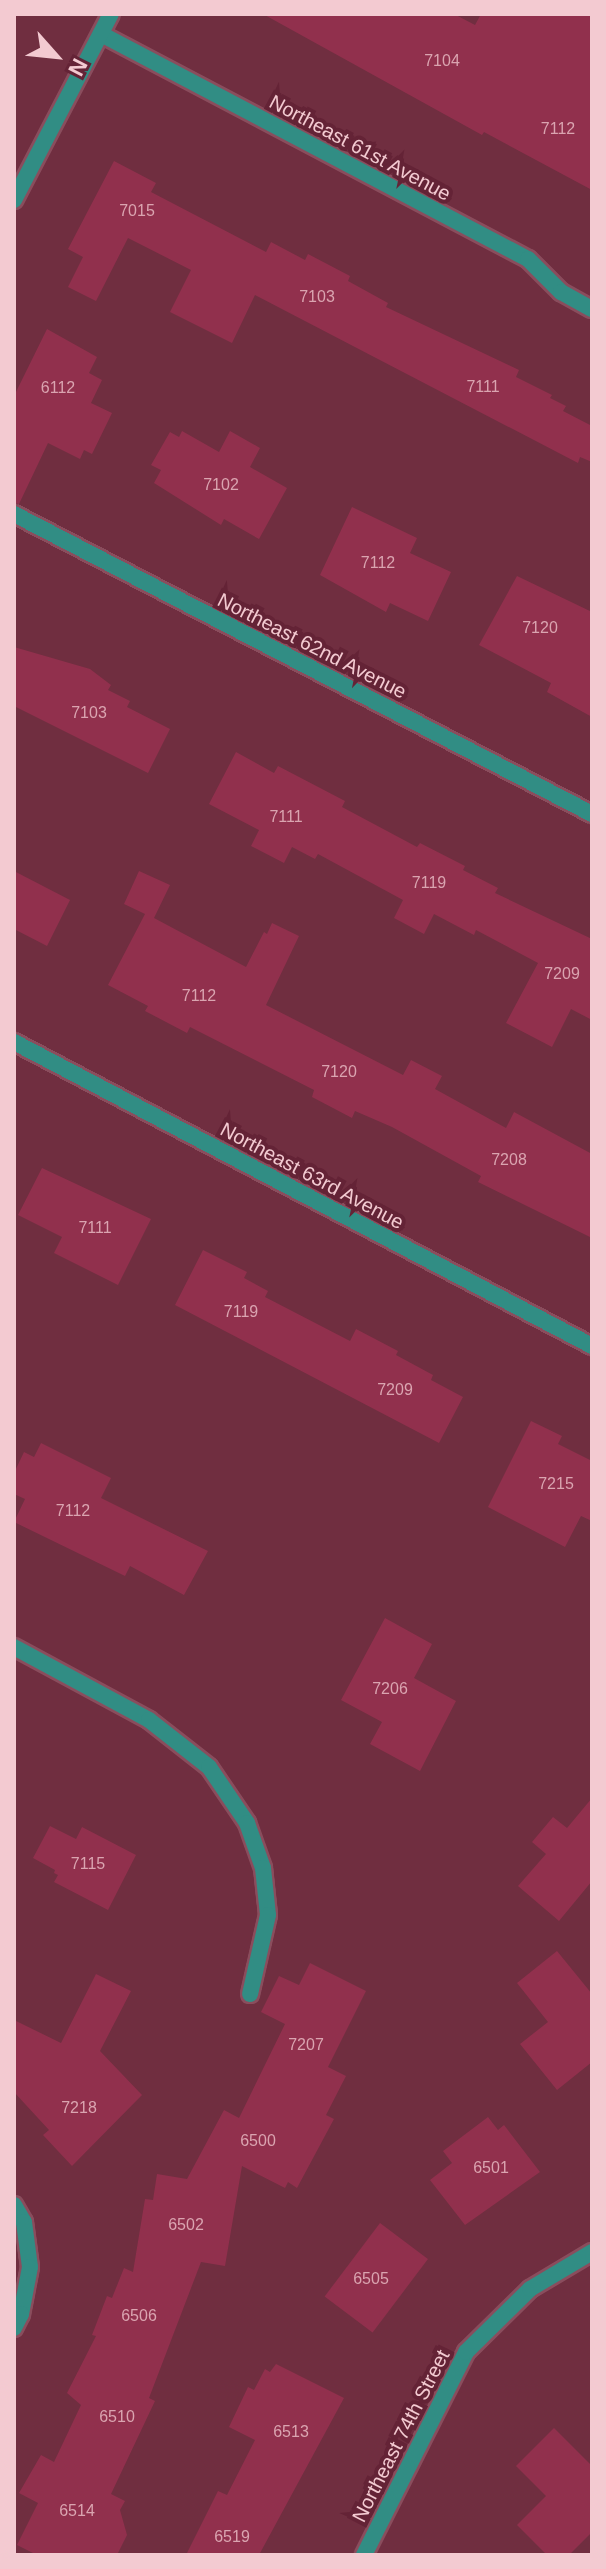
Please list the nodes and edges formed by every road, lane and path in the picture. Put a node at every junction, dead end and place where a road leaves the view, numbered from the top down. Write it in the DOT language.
graph roads {
  1 [pos="111,14"];
  2 [pos="101,34"];
  3 [pos="14,200"];
  4 [pos="592,309"];
  5 [pos="14,514"];
  6 [pos="592,814"];
  7 [pos="14,1042"];
  8 [pos="592,1346"];
  9 [pos="14,1647"];
  10 [pos="250,1994"];
  11 [pos="14,2205"];
  12 [pos="592,2252"];
  13 [pos="14,2328"];
  14 [pos="364,2555"];
  1 -- 2 [label="street"];
  2 -- 3 [label="street"];
  2 -- 4 [label="street, Northeast 61st Avenue"];
  5 -- 6 [label="street, Northeast 62nd Avenue"];
  7 -- 8 [label="street, Northeast 63rd Avenue"];
  9 -- 10 [label="street"];
  11 -- 13 [label="street"];
  12 -- 14 [label="street, Northeast 74th Street"];
}
